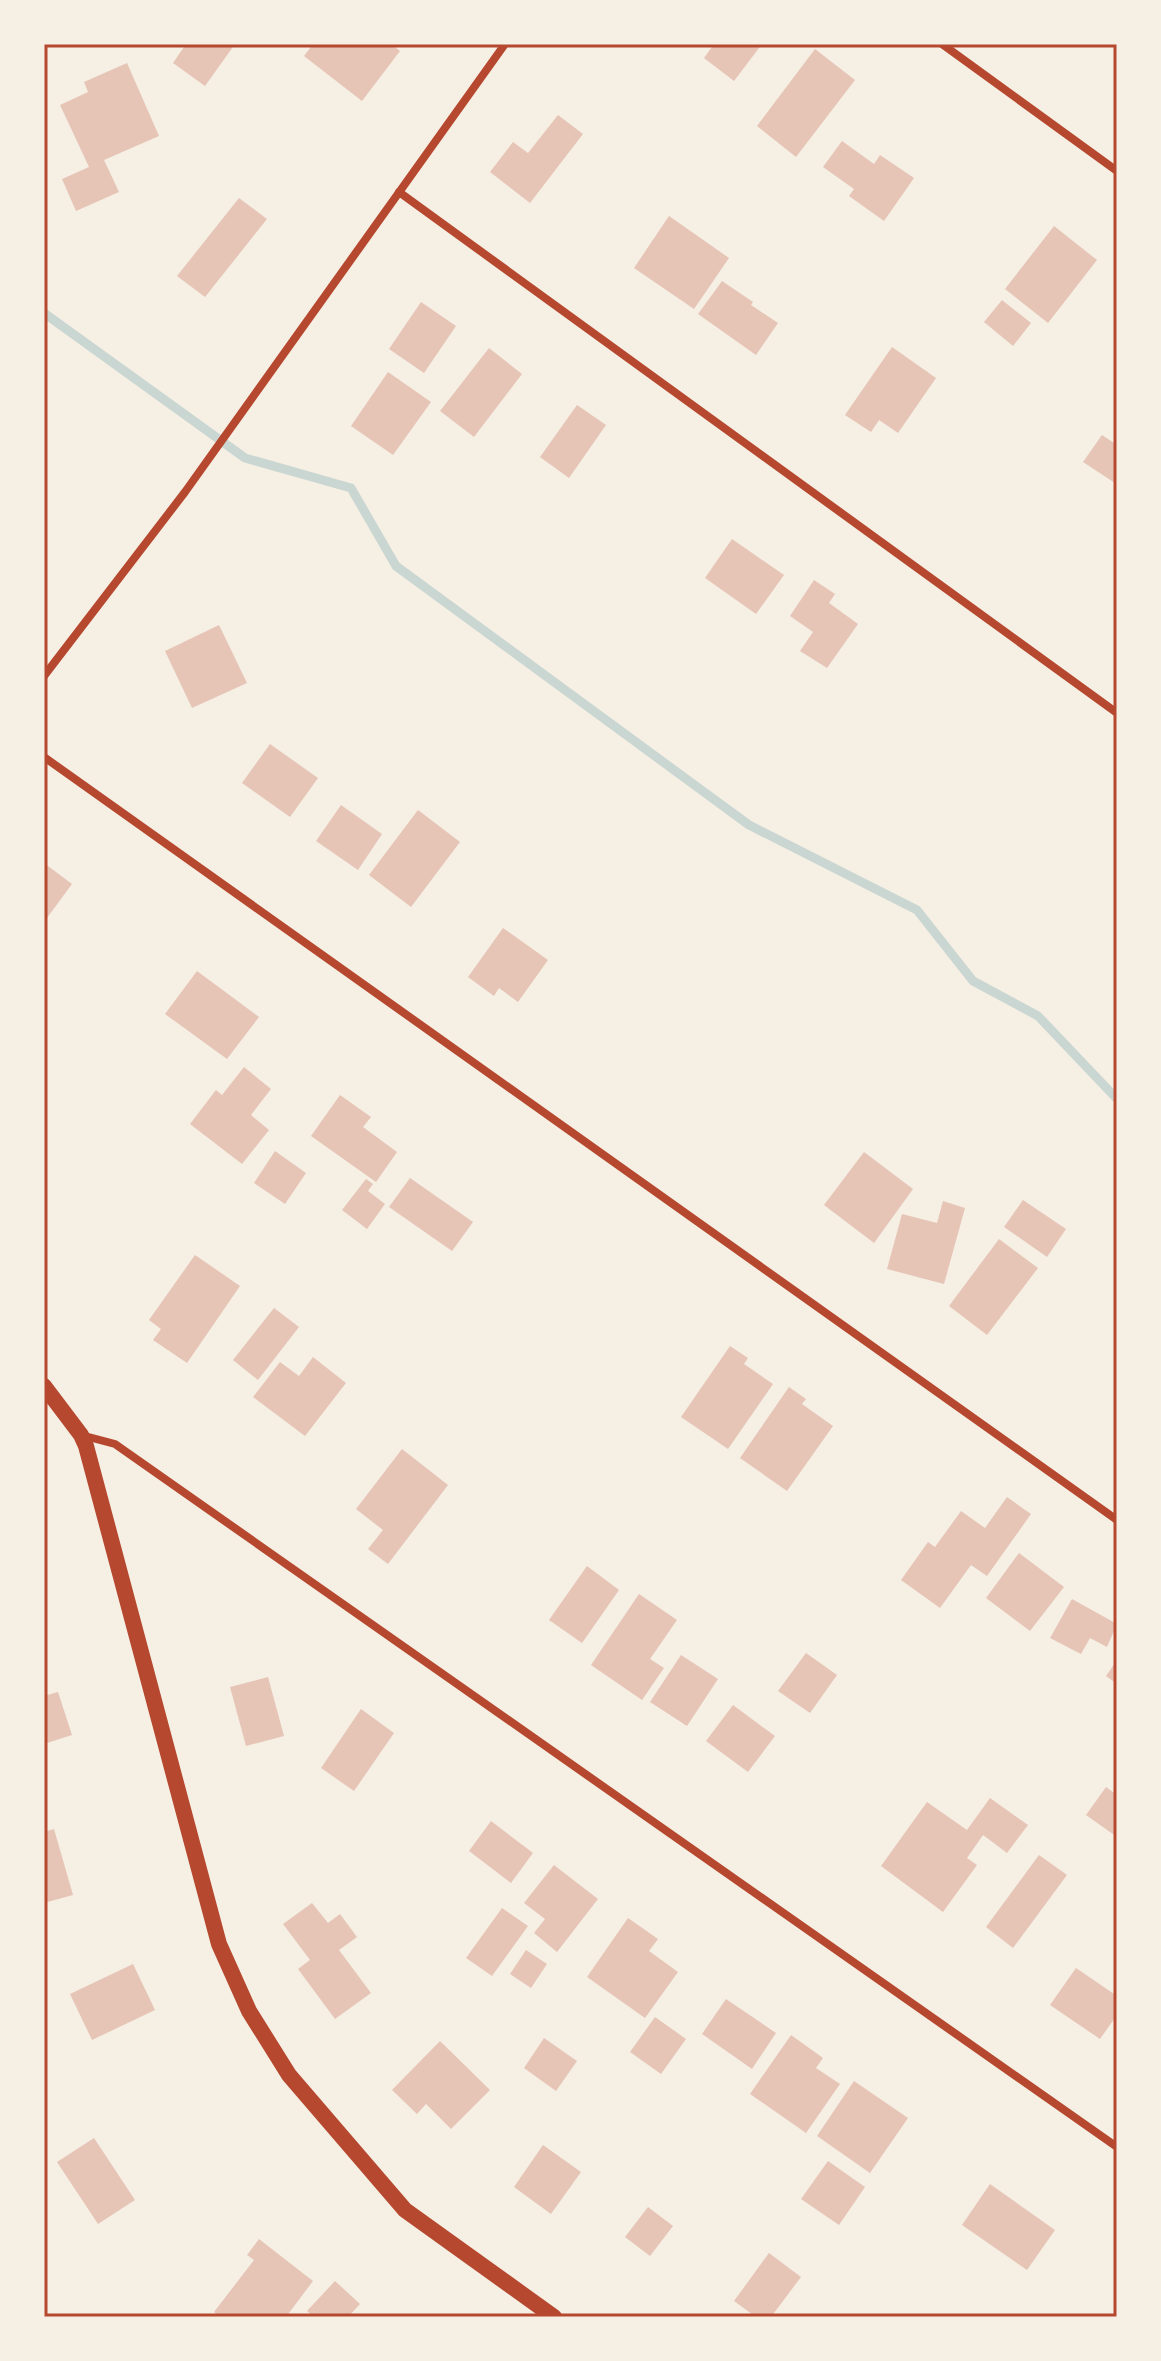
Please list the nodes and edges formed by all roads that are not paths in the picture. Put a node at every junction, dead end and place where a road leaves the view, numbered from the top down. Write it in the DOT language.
graph roads {
  1 [pos="505,44"];
  2 [pos="942,44"];
  3 [pos="1117,171"];
  4 [pos="399,192"];
  5 [pos="44,676"];
  6 [pos="1117,713"];
  7 [pos="44,757"];
  8 [pos="44,1386"];
  9 [pos="81,1435"];
  10 [pos="1117,1520"];
  11 [pos="1117,2147"];
  12 [pos="554,2317"];
  1 -- 4 [label="street"];
  2 -- 3 [label="street"];
  4 -- 5 [label="street"];
  4 -- 6 [label="street"];
  7 -- 10 [label="street"];
  8 -- 9 [label="main road"];
  9 -- 11 [label="street"];
  9 -- 12 [label="main road"];
}
